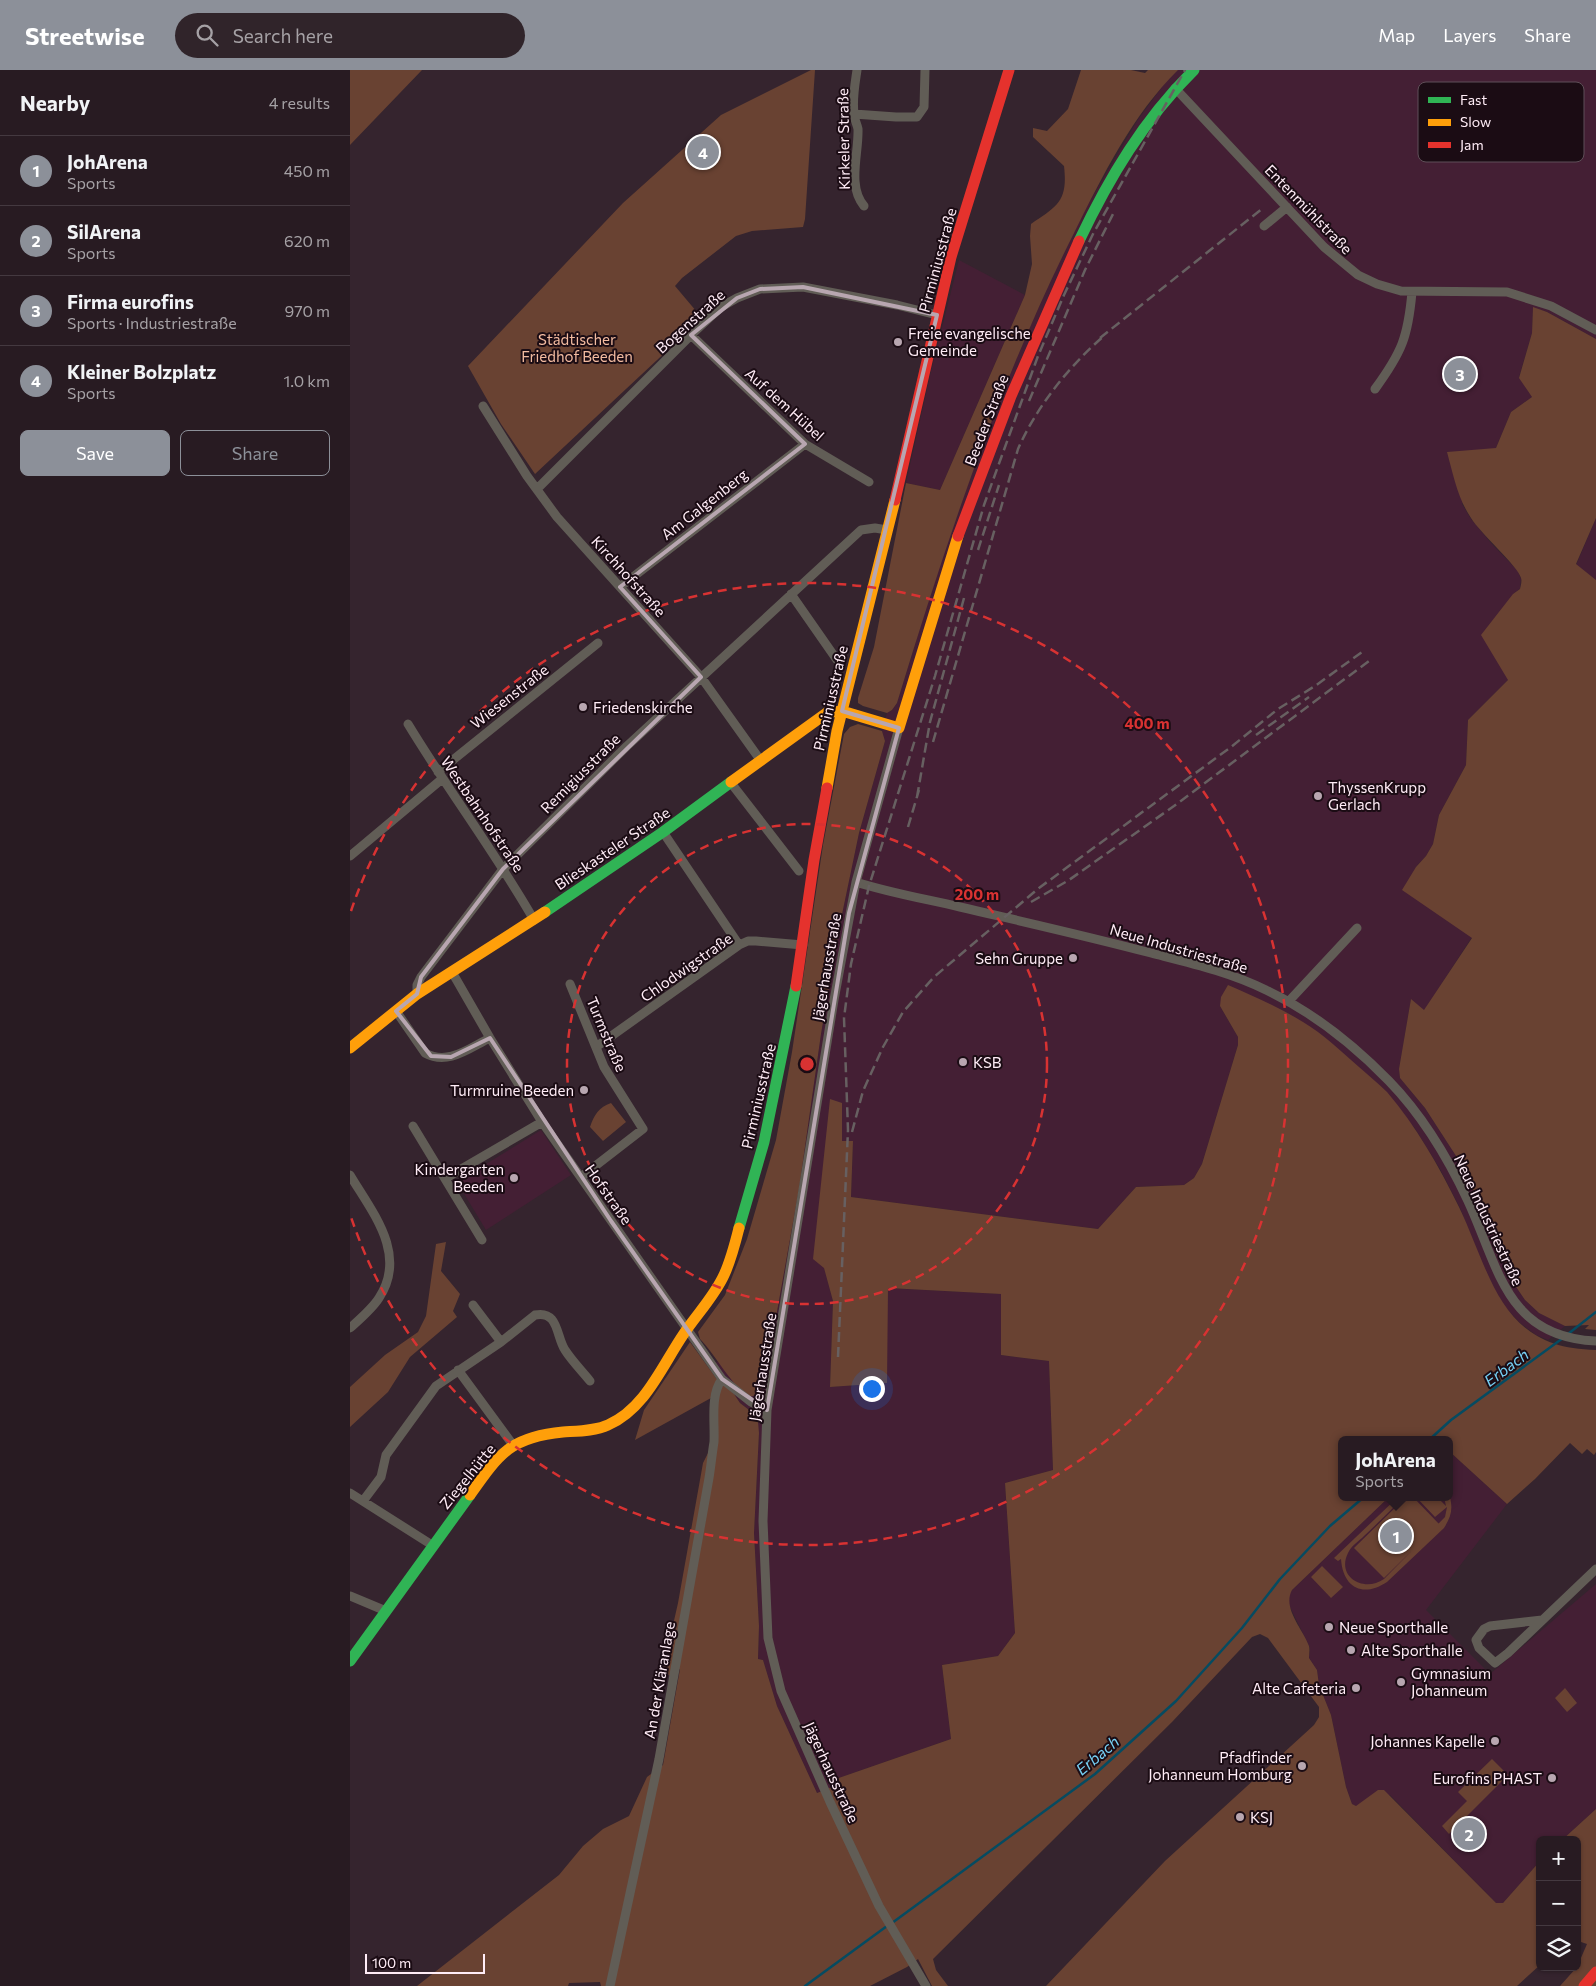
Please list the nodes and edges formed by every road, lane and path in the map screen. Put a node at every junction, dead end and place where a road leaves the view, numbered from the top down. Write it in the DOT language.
graph roads {
  1 [pos="857,70"];
  2 [pos="925,70"];
  3 [pos="1009,70"];
  4 [pos="1194,70"];
  5 [pos="1175,88"];
  6 [pos="854,114"];
  7 [pos="864,206"];
  8 [pos="1287,207"];
  9 [pos="1264,226"];
  10 [pos="1412,292"];
  11 [pos="937,315"];
  12 [pos="1596,330"];
  13 [pos="691,336"];
  14 [pos="1376,388"];
  15 [pos="483,406"];
  16 [pos="804,444"];
  17 [pos="869,482"];
  18 [pos="537,489"];
  19 [pos="887,530"];
  20 [pos="620,587"];
  21 [pos="791,594"];
  22 [pos="598,642"];
  23 [pos="837,660"];
  24 [pos="701,677"];
  25 [pos="842,711"];
  26 [pos="408,724"];
  27 [pos="899,728"];
  28 [pos="761,761"];
  29 [pos="440,775"];
  30 [pos="731,783"];
  31 [pos="663,832"];
  32 [pos="350,856"];
  33 [pos="503,869"];
  34 [pos="799,871"];
  35 [pos="856,882"];
  36 [pos="534,920"];
  37 [pos="1357,928"];
  38 [pos="739,945"];
  39 [pos="803,945"];
  40 [pos="452,972"];
  41 [pos="570,984"];
  42 [pos="417,994"];
  43 [pos="1289,1001"];
  44 [pos="396,1011"];
  45 [pos="490,1038"];
  46 [pos="596,1047"];
  47 [pos="350,1048"];
  48 [pos="542,1122"];
  49 [pos="413,1126"];
  50 [pos="350,1175"];
  51 [pos="581,1177"];
  52 [pos="446,1178"];
  53 [pos="482,1240"];
  54 [pos="472,1305"];
  55 [pos="350,1328"];
  56 [pos="687,1329"];
  57 [pos="1596,1341"];
  58 [pos="501,1342"];
  59 [pos="458,1370"];
  60 [pos="722,1378"];
  61 [pos="590,1381"];
  62 [pos="768,1410"];
  63 [pos="513,1445"];
  64 [pos="350,1492"];
  65 [pos="363,1501"];
  66 [pos="432,1545"];
  67 [pos="1596,1569"];
  68 [pos="350,1596"];
  69 [pos="386,1610"];
  70 [pos="1542,1620"];
  71 [pos="350,1661"];
  72 [pos="1596,1972"];
  73 [pos="610,1986"];
  74 [pos="926,1986"];
  75 [pos="1584,1986"];
  1 -- 6 [label="street, Kirkeler Straße"];
  2 -- 6 [label="street"];
  3 -- 11 [label="street, Pirminiusstraße"];
  4 -- 5 [label="street, Beeder Straße"];
  5 -- 8 [label="street, Entenmühlstraße"];
  5 -- 27 [label="street, Beeder Straße"];
  6 -- 7 [label="street, Kirkeler Straße"];
  8 -- 9 [label="street"];
  8 -- 10 [label="street, Entenmühlstraße"];
  10 -- 12 [label="street, Entenmühlstraße"];
  10 -- 14 [label="street"];
  11 -- 13 [label="street, Bogenstraße"];
  11 -- 19 [label="street, Pirminiusstraße"];
  13 -- 16 [label="street, Auf dem Hübel"];
  13 -- 18 [label="street, Bogenstraße"];
  15 -- 18 [label="street, Kirchhofstraße"];
  16 -- 17 [label="street, Auf dem Hübel"];
  16 -- 20 [label="street, Am Galgenberg"];
  18 -- 20 [label="street, Kirchhofstraße"];
  19 -- 21 [label="street, Remigiusstraße"];
  19 -- 25 [label="street, Pirminiusstraße"];
  20 -- 24 [label="street, Kirchhofstraße"];
  21 -- 23 [label="street"];
  21 -- 24 [label="street, Remigiusstraße"];
  22 -- 29 [label="street, Wiesenstraße"];
  24 -- 28 [label="street, Kirchhofstraße"];
  24 -- 33 [label="street, Remigiusstraße"];
  25 -- 27 [label="street"];
  25 -- 28 [label="street, Blieskasteler Straße"];
  25 -- 39 [label="street, Pirminiusstraße"];
  26 -- 29 [label="street, Westbahnhofstraße"];
  27 -- 35 [label="street, Jägerhausstraße"];
  28 -- 30 [label="street, Blieskasteler Straße"];
  29 -- 32 [label="street, Wiesenstraße"];
  29 -- 33 [label="street, Westbahnhofstraße"];
  30 -- 31 [label="street, Blieskasteler Straße"];
  30 -- 34 [label="street"];
  31 -- 36 [label="street, Blieskasteler Straße"];
  31 -- 38 [label="street"];
  33 -- 36 [label="street, Westbahnhofstraße"];
  33 -- 42 [label="street, Remigiusstraße"];
  35 -- 43 [label="street, Neue Industriestraße"];
  35 -- 62 [label="street, Jägerhausstraße"];
  36 -- 40 [label="street, Blieskasteler Straße"];
  37 -- 43 [label="street"];
  38 -- 39 [label="street, Chlodwigstraße"];
  38 -- 46 [label="street, Chlodwigstraße"];
  39 -- 56 [label="street, Pirminiusstraße"];
  40 -- 42 [label="street, Blieskasteler Straße"];
  40 -- 45 [label="street, Hofstraße"];
  41 -- 46 [label="street, Turmstraße"];
  42 -- 44 [label="street, Blieskasteler Straße"];
  43 -- 57 [label="street, Neue Industriestraße"];
  44 -- 45 [label="street"];
  44 -- 47 [label="street, Blieskasteler Straße"];
  45 -- 48 [label="street, Hofstraße"];
  46 -- 51 [label="street, Turmstraße"];
  48 -- 51 [label="street, Hofstraße"];
  48 -- 52 [label="street"];
  49 -- 52 [label="street"];
  50 -- 55 [label="street"];
  51 -- 56 [label="street, Hofstraße"];
  52 -- 53 [label="street"];
  54 -- 58 [label="street"];
  56 -- 60 [label="street, Hofstraße"];
  56 -- 63 [label="street, Ziegelhütte"];
  58 -- 59 [label="street"];
  58 -- 61 [label="street"];
  59 -- 63 [label="street"];
  59 -- 65 [label="street"];
  60 -- 62 [label="street, Hofstraße"];
  60 -- 73 [label="street, An der Kläranlage"];
  62 -- 74 [label="street, Jägerhausstraße"];
  63 -- 66 [label="street, Ziegelhütte"];
  64 -- 65 [label="street"];
  65 -- 66 [label="street"];
  66 -- 69 [label="street, Ziegelhütte"];
  67 -- 70 [label="street"];
  68 -- 69 [label="street"];
  69 -- 71 [label="street, Ziegelhütte"];
  70 -- 70 [label="street"];
  72 -- 75 [label="street"];
}
